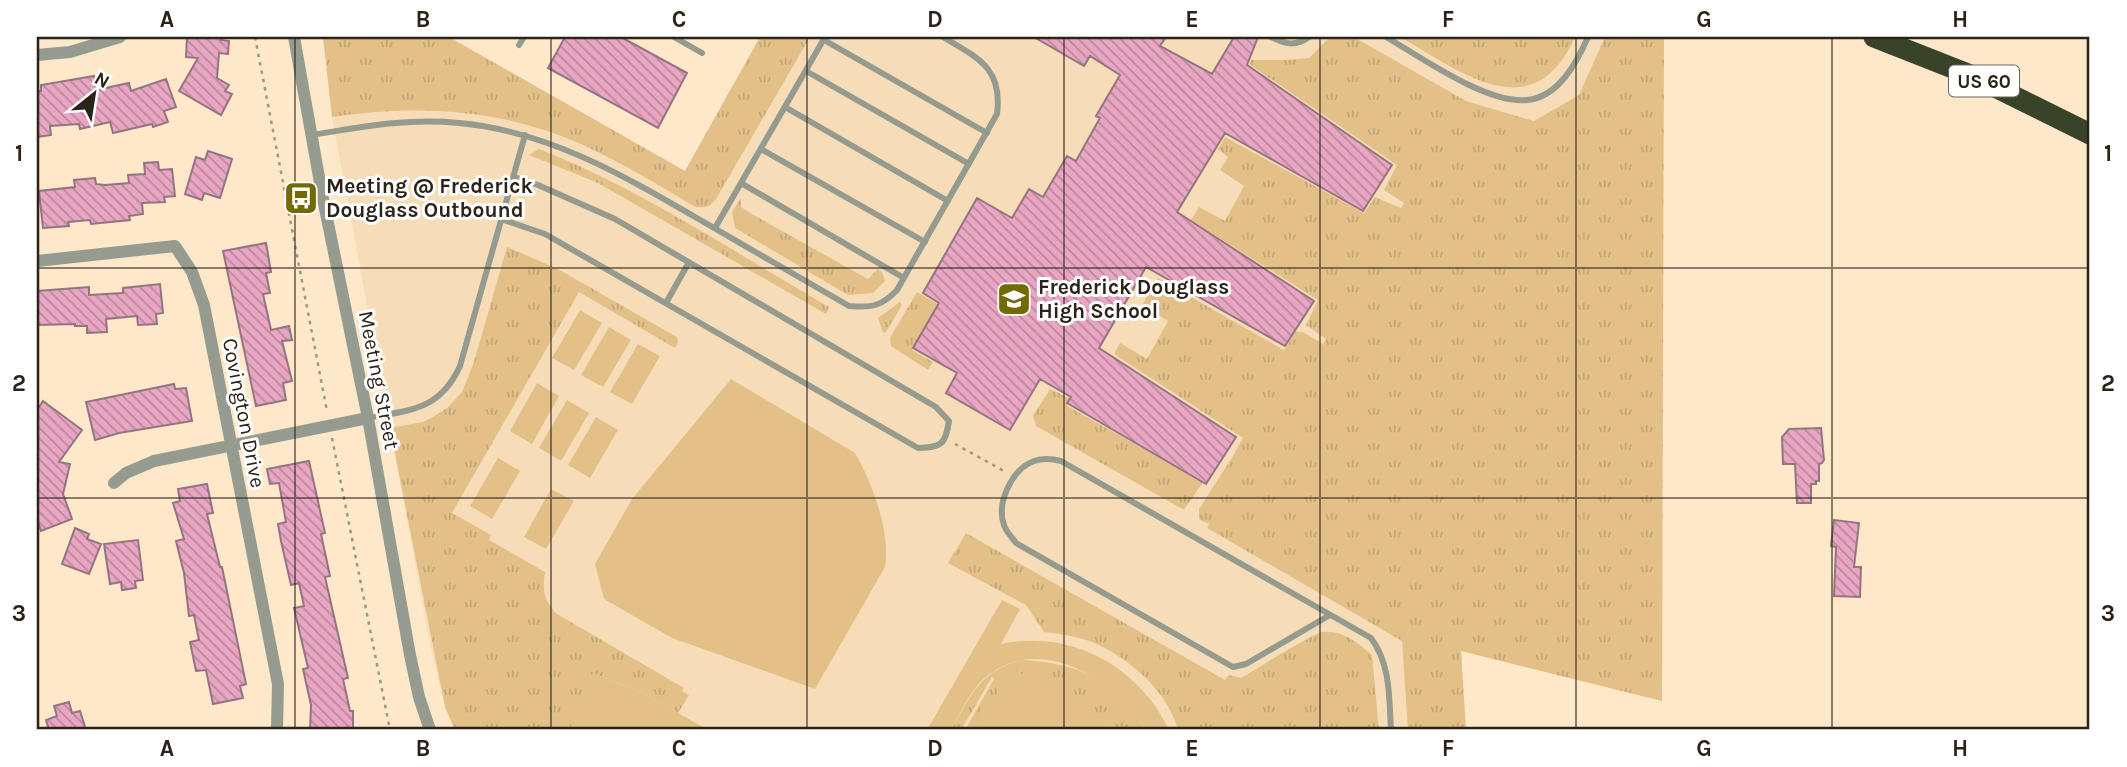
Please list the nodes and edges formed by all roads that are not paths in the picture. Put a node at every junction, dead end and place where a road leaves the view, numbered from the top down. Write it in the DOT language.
graph roads {
  1 [pos="120,37"];
  2 [pos="293,37"];
  3 [pos="524,37"];
  4 [pos="674,37"];
  5 [pos="943,37"];
  6 [pos="1271,37"];
  7 [pos="1309,37"];
  8 [pos="1386,37"];
  9 [pos="1588,37"];
  10 [pos="1874,37"];
  11 [pos="824,38"];
  12 [pos="1903,42"];
  13 [pos="519,45"];
  14 [pos="702,53"];
  15 [pos="37,55"];
  16 [pos="806,71"];
  17 [pos="785,107"];
  18 [pos="987,133"];
  19 [pos="2090,134"];
  20 [pos="312,135"];
  21 [pos="524,135"];
  22 [pos="761,149"];
  23 [pos="969,164"];
  24 [pos="514,177"];
  25 [pos="741,183"];
  26 [pos="948,201"];
  27 [pos="501,219"];
  28 [pos="715,229"];
  29 [pos="925,242"];
  30 [pos="37,261"];
  31 [pos="689,262"];
  32 [pos="904,278"];
  33 [pos="666,303"];
  34 [pos="368,418"];
  35 [pos="230,446"];
  36 [pos="114,483"];
  37 [pos="1330,615"];
  38 [pos="277,730"];
  39 [pos="430,730"];
  40 [pos="1391,730"];
  1 -- 15 [label="street"];
  2 -- 20 [label="street, Meeting Street"];
  3 -- 13 [label="lane"];
  4 -- 14 [label="lane"];
  5 -- 18 [label="lane"];
  6 -- 7 [label="lane"];
  8 -- 9 [label="lane"];
  10 -- 12 [label="highway, US 60"];
  11 -- 16 [label="lane"];
  11 -- 18 [label="lane"];
  12 -- 19 [label="highway, US 60"];
  16 -- 17 [label="lane"];
  16 -- 23 [label="lane"];
  17 -- 22 [label="lane"];
  17 -- 26 [label="lane"];
  18 -- 23 [label="lane"];
  20 -- 21 [label="lane"];
  20 -- 34 [label="street, Meeting Street"];
  21 -- 24 [label="lane"];
  21 -- 28 [label="lane"];
  22 -- 25 [label="lane"];
  22 -- 29 [label="lane"];
  23 -- 26 [label="lane"];
  24 -- 27 [label="lane"];
  24 -- 31 [label="lane"];
  25 -- 28 [label="lane"];
  25 -- 32 [label="lane"];
  26 -- 29 [label="lane"];
  27 -- 33 [label="lane"];
  27 -- 34 [label="lane"];
  28 -- 32 [label="lane"];
  29 -- 32 [label="lane"];
  30 -- 35 [label="street, Covington Drive"];
  31 -- 33 [label="lane"];
  31 -- 33 [label="lane"];
  34 -- 35 [label="street"];
  34 -- 39 [label="street, Meeting Street"];
  35 -- 36 [label="street"];
  35 -- 38 [label="street, Covington Drive"];
  37 -- 37 [label="lane"];
  37 -- 40 [label="lane"];
}
